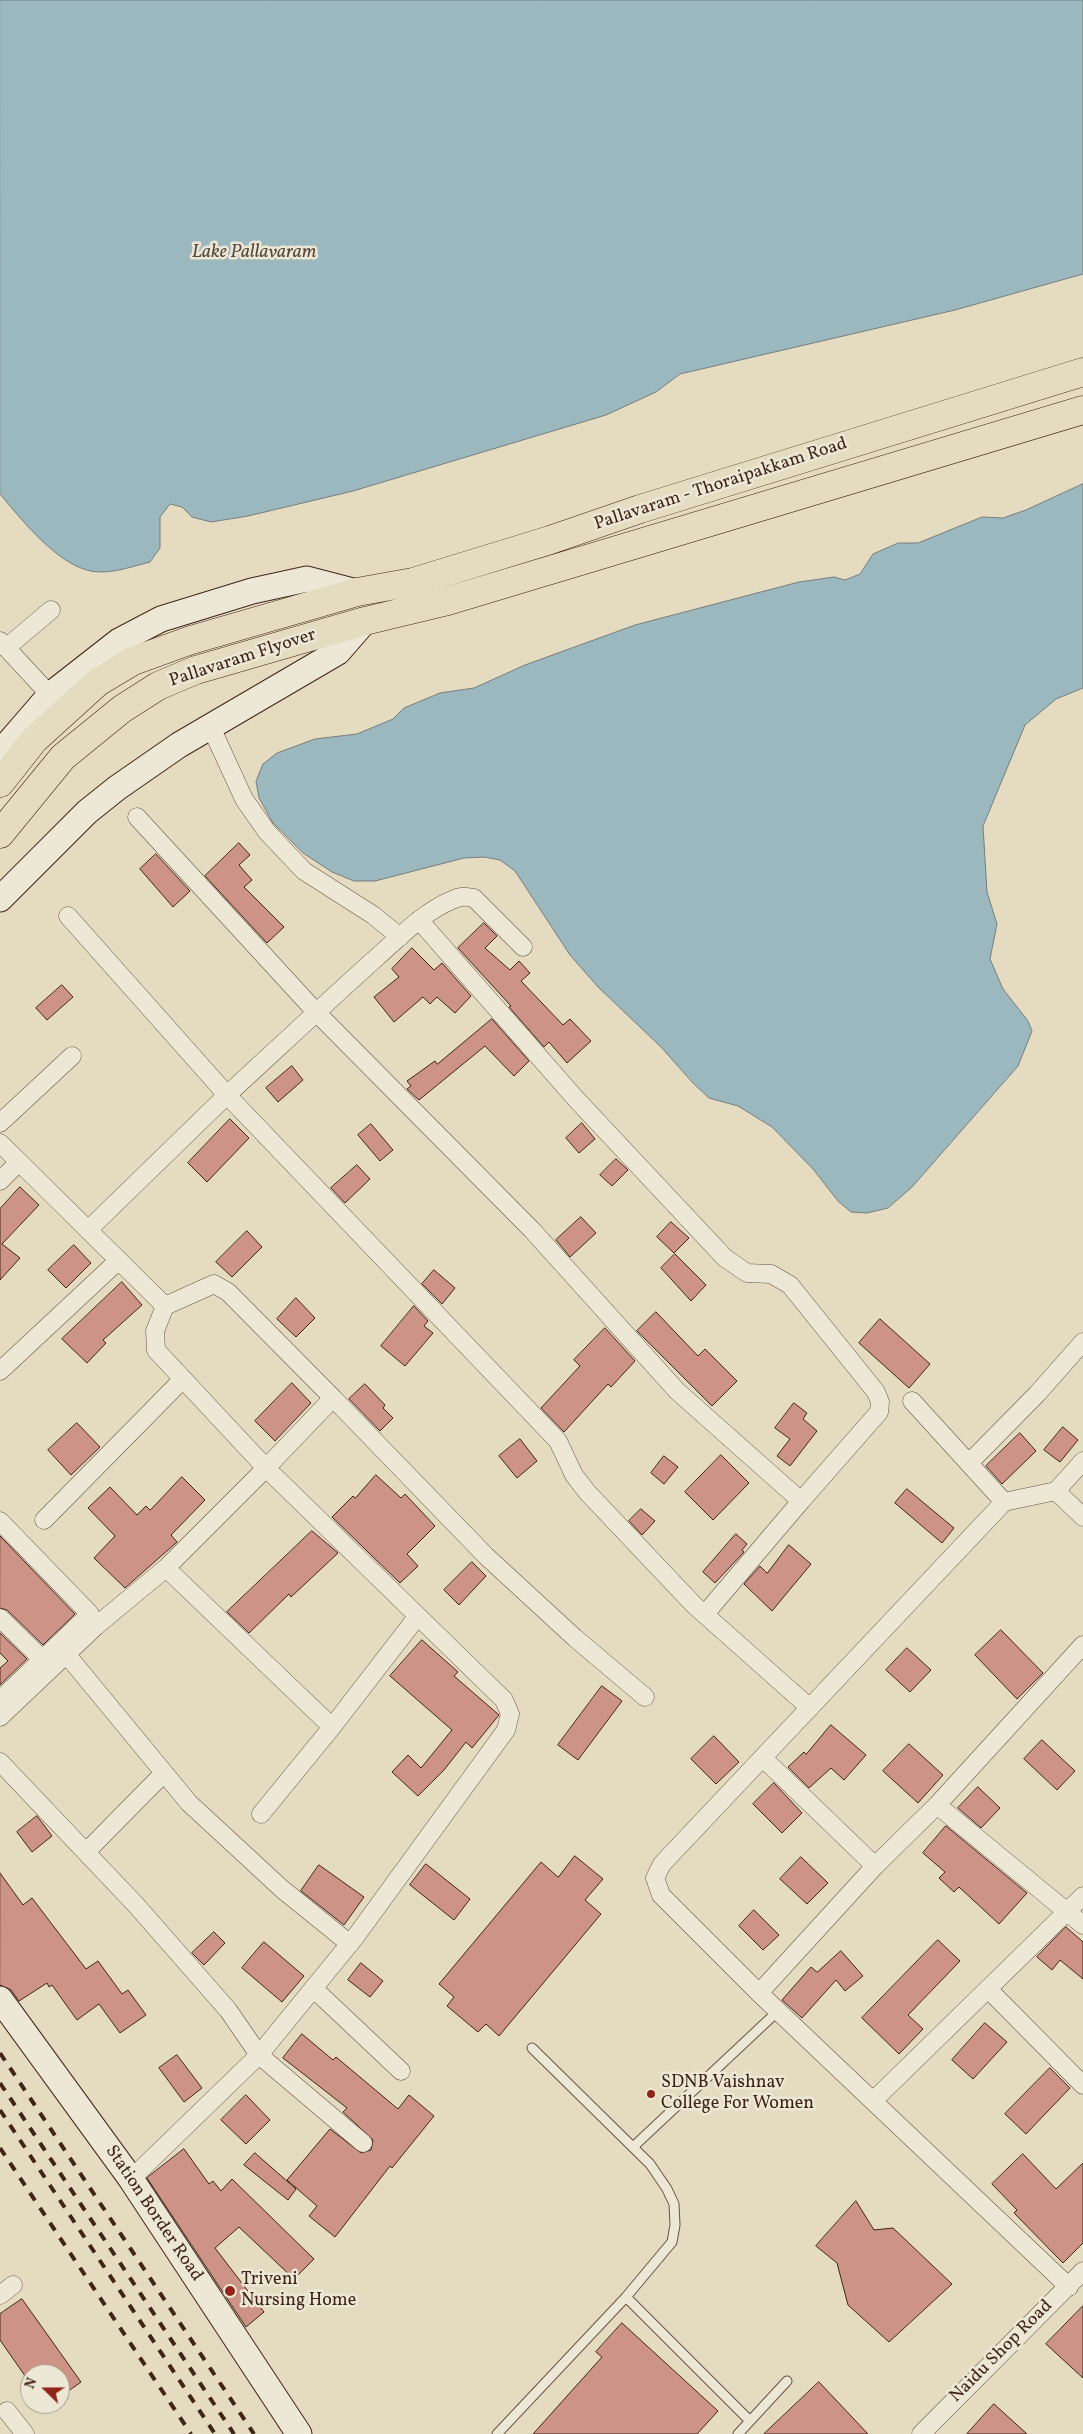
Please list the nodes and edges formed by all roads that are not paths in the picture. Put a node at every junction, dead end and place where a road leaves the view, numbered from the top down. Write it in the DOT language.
graph roads {
  1 [pos="1083,372"];
  2 [pos="1083,410"];
  3 [pos="357,592"];
  4 [pos="51,610"];
  5 [pos="365,621"];
  6 [pos="3,644"];
  7 [pos="50,695"];
  8 [pos="210,725"];
  9 [pos="0,753"];
  10 [pos="0,783"];
  11 [pos="138,817"];
  12 [pos="0,834"];
  13 [pos="0,899"];
  14 [pos="68,916"];
  15 [pos="419,920"];
  16 [pos="400,937"];
  17 [pos="523,947"];
  18 [pos="316,1012"];
  19 [pos="72,1056"];
  20 [pos="227,1095"];
  21 [pos="0,1123"];
  22 [pos="0,1143"];
  23 [pos="19,1162"];
  24 [pos="0,1181"];
  25 [pos="88,1230"];
  26 [pos="119,1260"];
  27 [pos="165,1306"];
  28 [pos="1083,1342"];
  29 [pos="0,1371"];
  30 [pos="183,1379"];
  31 [pos="333,1398"];
  32 [pos="912,1401"];
  33 [pos="1083,1461"];
  34 [pos="969,1463"];
  35 [pos="266,1468"];
  36 [pos="1056,1491"];
  37 [pos="801,1500"];
  38 [pos="1004,1502"];
  39 [pos="1083,1517"];
  40 [pos="44,1520"];
  41 [pos="0,1521"];
  42 [pos="166,1568"];
  43 [pos="705,1614"];
  44 [pos="417,1617"];
  45 [pos="0,1618"];
  46 [pos="1082,1647"];
  47 [pos="67,1655"];
  48 [pos="42,1659"];
  49 [pos="645,1697"];
  50 [pos="0,1700"];
  51 [pos="810,1708"];
  52 [pos="0,1717"];
  53 [pos="332,1727"];
  54 [pos="763,1758"];
  55 [pos="0,1762"];
  56 [pos="164,1773"];
  57 [pos="937,1806"];
  58 [pos="262,1814"];
  59 [pos="86,1852"];
  60 [pos="875,1866"];
  61 [pos="1083,1896"];
  62 [pos="1068,1912"];
  63 [pos="1083,1925"];
  64 [pos="350,1944"];
  65 [pos="314,1988"];
  66 [pos="988,1989"];
  67 [pos="759,1993"];
  68 [pos="0,2000"];
  69 [pos="778,2011"];
  70 [pos="532,2048"];
  71 [pos="259,2055"];
  72 [pos="400,2071"];
  73 [pos="1083,2085"];
  74 [pos="874,2100"];
  75 [pos="363,2143"];
  76 [pos="633,2147"];
  77 [pos="131,2179"];
  78 [pos="1083,2271"];
  79 [pos="1069,2287"];
  80 [pos="626,2297"];
  81 [pos="787,2381"];
  82 [pos="7,2411"];
  83 [pos="750,2421"];
  84 [pos="24,2434"];
  85 [pos="299,2434"];
  86 [pos="497,2434"];
  87 [pos="738,2434"];
  88 [pos="922,2434"];
  1 -- 3 [label="main road, Pallavaram - Thoraipakkam Road"];
  2 -- 5 [label="main road, Pallavaram - Thoraipakkam Road"];
  3 -- 7 [label="street"];
  3 -- 10 [label="main road, Pallavaram Flyover"];
  4 -- 6 [label="street"];
  5 -- 8 [label="street"];
  5 -- 12 [label="main road, Pallavaram Flyover"];
  6 -- 7 [label="street"];
  7 -- 9 [label="street"];
  8 -- 13 [label="street"];
  8 -- 16 [label="street"];
  11 -- 18 [label="street"];
  14 -- 20 [label="street"];
  15 -- 16 [label="street"];
  15 -- 17 [label="street"];
  15 -- 37 [label="street"];
  16 -- 18 [label="street"];
  18 -- 20 [label="street"];
  18 -- 37 [label="street"];
  19 -- 21 [label="street"];
  20 -- 25 [label="street"];
  20 -- 43 [label="street"];
  22 -- 23 [label="street"];
  23 -- 24 [label="street"];
  23 -- 25 [label="street"];
  25 -- 26 [label="street"];
  26 -- 27 [label="street"];
  26 -- 29 [label="street"];
  27 -- 30 [label="street"];
  27 -- 31 [label="street"];
  28 -- 34 [label="street"];
  30 -- 35 [label="street"];
  30 -- 40 [label="street"];
  31 -- 35 [label="street"];
  31 -- 49 [label="street"];
  32 -- 34 [label="street"];
  33 -- 36 [label="street"];
  34 -- 38 [label="street"];
  35 -- 42 [label="street"];
  35 -- 44 [label="street"];
  36 -- 38 [label="street"];
  36 -- 39 [label="street"];
  37 -- 43 [label="street"];
  38 -- 51 [label="street"];
  41 -- 48 [label="street"];
  42 -- 47 [label="street"];
  42 -- 53 [label="street"];
  43 -- 51 [label="street"];
  44 -- 53 [label="street"];
  44 -- 64 [label="street"];
  45 -- 48 [label="street"];
  46 -- 57 [label="street"];
  47 -- 52 [label="street"];
  47 -- 56 [label="street"];
  48 -- 50 [label="street"];
  51 -- 54 [label="street"];
  53 -- 58 [label="street"];
  54 -- 60 [label="street"];
  54 -- 67 [label="street"];
  55 -- 59 [label="street"];
  56 -- 59 [label="street"];
  56 -- 64 [label="street"];
  57 -- 60 [label="street"];
  57 -- 62 [label="street"];
  59 -- 71 [label="street"];
  60 -- 67 [label="street"];
  61 -- 62 [label="street"];
  62 -- 63 [label="street"];
  62 -- 66 [label="street"];
  64 -- 65 [label="street"];
  65 -- 71 [label="street"];
  65 -- 72 [label="street"];
  66 -- 73 [label="street"];
  66 -- 74 [label="street"];
  67 -- 69 [label="street"];
  68 -- 77 [label="street, Station Border Road"];
  69 -- 74 [label="street"];
  69 -- 76 [label="lane"];
  70 -- 76 [label="lane"];
  71 -- 75 [label="street"];
  71 -- 77 [label="street"];
  74 -- 79 [label="street"];
  76 -- 80 [label="lane"];
  77 -- 85 [label="street, Station Border Road"];
  78 -- 79 [label="street, Naidu Shop Road"];
  79 -- 88 [label="street, Naidu Shop Road"];
  80 -- 83 [label="lane"];
  80 -- 86 [label="lane"];
  81 -- 83 [label="lane"];
  82 -- 84 [label="street"];
  83 -- 87 [label="lane"];
}
